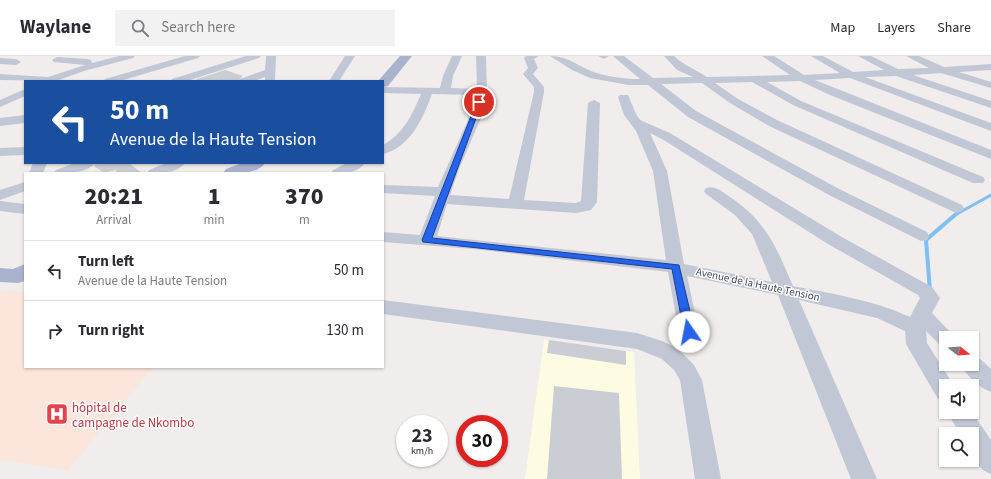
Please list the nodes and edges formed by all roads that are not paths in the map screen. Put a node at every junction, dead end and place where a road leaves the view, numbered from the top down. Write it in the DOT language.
graph roads {
  1 [pos="72,56"];
  2 [pos="130,56"];
  3 [pos="195,56"];
  4 [pos="256,56"];
  5 [pos="271,56"];
  6 [pos="350,56"];
  7 [pos="406,56"];
  8 [pos="457,56"];
  9 [pos="481,56"];
  10 [pos="534,56"];
  11 [pos="555,56"];
  12 [pos="618,56"];
  13 [pos="668,56"];
  14 [pos="767,56"];
  15 [pos="816,56"];
  16 [pos="863,56"];
  17 [pos="911,56"];
  18 [pos="968,59"];
  19 [pos="0,61"];
  20 [pos="16,62"];
  21 [pos="102,63"];
  22 [pos="990,67"];
  23 [pos="945,71"];
  24 [pos="898,73"];
  25 [pos="852,76"];
  26 [pos="0,77"];
  27 [pos="270,77"];
  28 [pos="754,78"];
  29 [pos="802,78"];
  30 [pos="47,80"];
  31 [pos="112,80"];
  32 [pos="179,80"];
  33 [pos="250,80"];
  34 [pos="335,80"];
  35 [pos="703,80"];
  36 [pos="384,82"];
  37 [pos="650,82"];
  38 [pos="991,85"];
  39 [pos="384,90"];
  40 [pos="24,92"];
  41 [pos="428,92"];
  42 [pos="445,92"];
  43 [pos="482,92"];
  44 [pos="624,97"];
  45 [pos="24,100"];
  46 [pos="2,102"];
  47 [pos="594,104"];
  48 [pos="991,105"];
  49 [pos="24,119"];
  50 [pos="0,122"];
  51 [pos="638,123"];
  52 [pos="991,127"];
  53 [pos="384,149"];
  54 [pos="24,150"];
  55 [pos="0,152"];
  56 [pos="991,155"];
  57 [pos="85,164"];
  58 [pos="176,164"];
  59 [pos="254,164"];
  60 [pos="356,164"];
  61 [pos="64,172"];
  62 [pos="156,172"];
  63 [pos="234,172"];
  64 [pos="340,172"];
  65 [pos="978,180"];
  66 [pos="24,186"];
  67 [pos="384,189"];
  68 [pos="711,191"];
  69 [pos="0,195"];
  70 [pos="443,196"];
  71 [pos="516,204"];
  72 [pos="0,206"];
  73 [pos="956,208"];
  74 [pos="24,209"];
  75 [pos="921,236"];
  76 [pos="384,237"];
  77 [pos="426,240"];
  78 [pos="676,267"];
  79 [pos="785,290"];
  80 [pos="384,307"];
  81 [pos="918,321"];
  82 [pos="689,332"];
  83 [pos="939,334"];
  84 [pos="978,371"];
  85 [pos="939,380"];
  86 [pos="991,383"];
  87 [pos="963,419"];
  88 [pos="991,462"];
  89 [pos="708,479"];
  90 [pos="864,479"];
  1 -- 21 [label="street"];
  2 -- 21 [label="street"];
  3 -- 31 [label="street"];
  4 -- 32 [label="street"];
  5 -- 27 [label="street"];
  6 -- 34 [label="street"];
  7 -- 36 [label="main road"];
  8 -- 42 [label="street"];
  9 -- 43 [label="street"];
  10 -- 71 [label="street"];
  11 -- 37 [label="street"];
  12 -- 37 [label="street"];
  13 -- 35 [label="street"];
  14 -- 29 [label="street"];
  15 -- 25 [label="street"];
  16 -- 24 [label="street"];
  17 -- 23 [label="street"];
  18 -- 22 [label="street"];
  19 -- 20 [label="street"];
  21 -- 30 [label="street"];
  22 -- 23 [label="street"];
  23 -- 24 [label="street"];
  23 -- 38 [label="street"];
  24 -- 25 [label="street"];
  24 -- 48 [label="street"];
  25 -- 29 [label="street"];
  25 -- 52 [label="street"];
  26 -- 30 [label="street"];
  27 -- 33 [label="street"];
  28 -- 29 [label="street"];
  28 -- 35 [label="street"];
  28 -- 65 [label="street"];
  29 -- 56 [label="street"];
  35 -- 37 [label="street"];
  35 -- 73 [label="street"];
  37 -- 75 [label="street"];
  39 -- 41 [label="street"];
  40 -- 46 [label="street"];
  41 -- 42 [label="street"];
  41 -- 53 [label="street"];
  42 -- 43 [label="street"];
  43 -- 70 [label="street"];
  44 -- 51 [label="street"];
  45 -- 46 [label="street"];
  47 -- 71 [label="street"];
  49 -- 50 [label="street"];
  51 -- 78 [label="street"];
  51 -- 81 [label="street"];
  54 -- 55 [label="street"];
  57 -- 61 [label="street"];
  58 -- 62 [label="street"];
  59 -- 63 [label="main road"];
  60 -- 64 [label="street"];
  66 -- 69 [label="street"];
  67 -- 70 [label="street"];
  68 -- 79 [label="street"];
  70 -- 71 [label="street"];
  70 -- 77 [label="street"];
  72 -- 74 [label="street"];
  76 -- 77 [label="street, Avenue de la Haute Tension"];
  77 -- 78 [label="street, Avenue de la Haute Tension"];
  78 -- 79 [label="street, Avenue de la Haute Tension"];
  78 -- 82 [label="street"];
  79 -- 81 [label="street, Avenue de la Haute Tension"];
  79 -- 90 [label="street"];
  80 -- 89 [label="street"];
  81 -- 83 [label="street"];
  81 -- 85 [label="street"];
  84 -- 86 [label="street"];
  87 -- 88 [label="street"];
}
